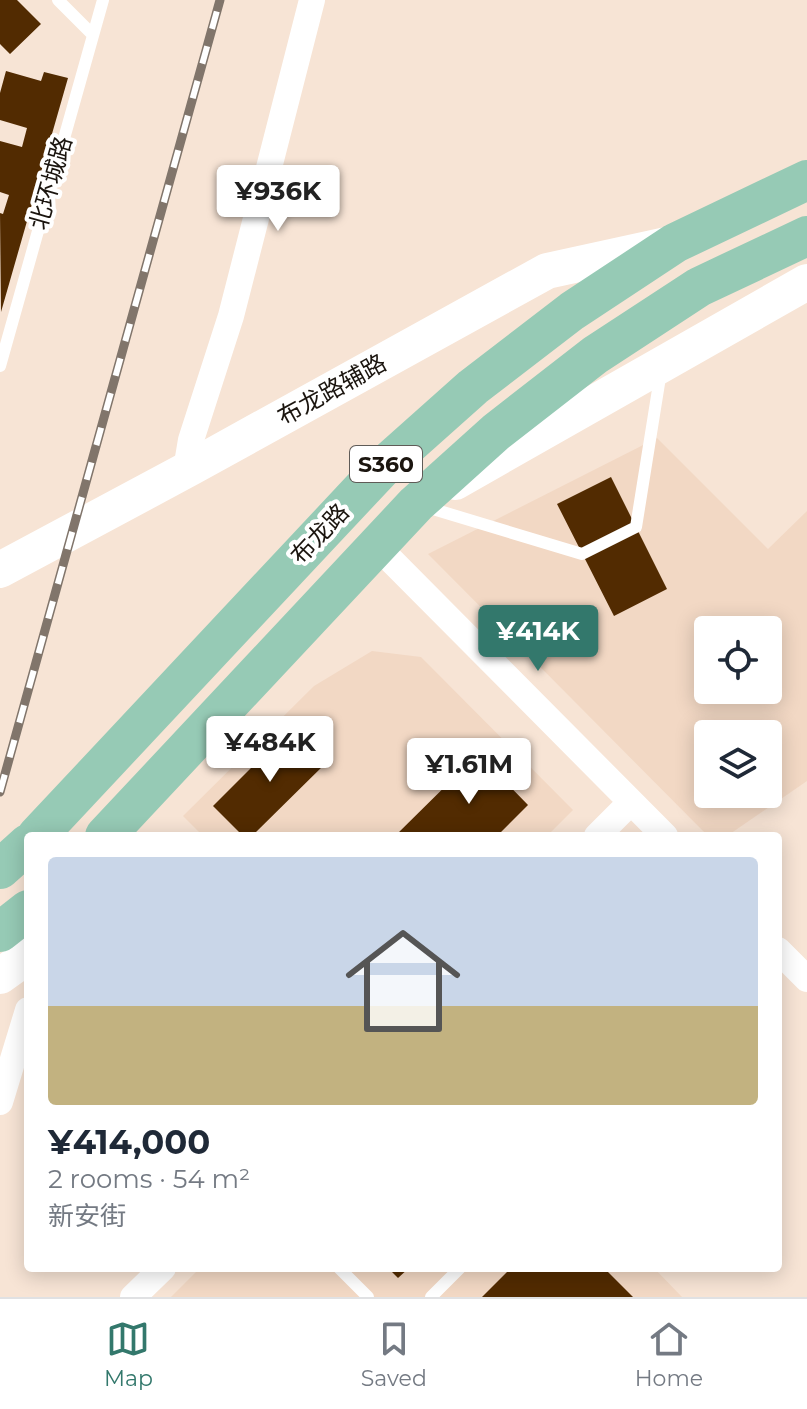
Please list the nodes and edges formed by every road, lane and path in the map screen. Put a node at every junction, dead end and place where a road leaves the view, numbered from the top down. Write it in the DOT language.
graph roads {
  1 [pos="58,0"];
  2 [pos="103,0"];
  3 [pos="312,0"];
  4 [pos="93,35"];
  5 [pos="807,180"];
  6 [pos="807,236"];
  7 [pos="675,243"];
  8 [pos="807,282"];
  9 [pos="662,364"];
  10 [pos="0,366"];
  11 [pos="192,467"];
  12 [pos="416,504"];
  13 [pos="377,546"];
  14 [pos="0,570"];
  15 [pos="191,744"];
  16 [pos="631,802"];
  17 [pos="41,832"];
  18 [pos="109,832"];
  19 [pos="133,832"];
  20 [pos="601,832"];
  21 [pos="661,832"];
  22 [pos="24,848"];
  23 [pos="0,869"];
  24 [pos="24,913"];
  25 [pos="0,932"];
  26 [pos="782,954"];
  27 [pos="24,959"];
  28 [pos="0,976"];
  29 [pos="807,979"];
  30 [pos="24,1023"];
  31 [pos="0,1102"];
  32 [pos="159,1272"];
  33 [pos="343,1272"];
  34 [pos="456,1272"];
  35 [pos="133,1297"];
  36 [pos="368,1297"];
  37 [pos="431,1297"];
  1 -- 4 [label="lane"];
  2 -- 4 [label="lane, 北环城路"];
  3 -- 11 [label="street"];
  4 -- 10 [label="lane, 北环城路"];
  5 -- 7 [label="main road, 布龙路 / S360"];
  6 -- 12 [label="main road, 布龙路 / S360"];
  7 -- 11 [label="main road, 布龙路辅路"];
  7 -- 17 [label="main road, 布龙路 / S360"];
  8 -- 9 [label="main road"];
  9 -- 12 [label="main road"];
  9 -- 12 [label="lane"];
  11 -- 14 [label="main road, 布龙路辅路"];
  12 -- 13 [label="main road, 布龙路 / S360"];
  13 -- 15 [label="main road, 布龙路 / S360"];
  13 -- 16 [label="street"];
  15 -- 18 [label="main road, 布龙路 / S360"];
  15 -- 19 [label="main road"];
  16 -- 20 [label="street"];
  16 -- 21 [label="street"];
  22 -- 23 [label="main road"];
  24 -- 25 [label="main road"];
  26 -- 29 [label="street"];
  27 -- 28 [label="main road"];
  30 -- 31 [label="street"];
  32 -- 35 [label="street"];
  33 -- 36 [label="lane"];
  34 -- 37 [label="lane"];
}
